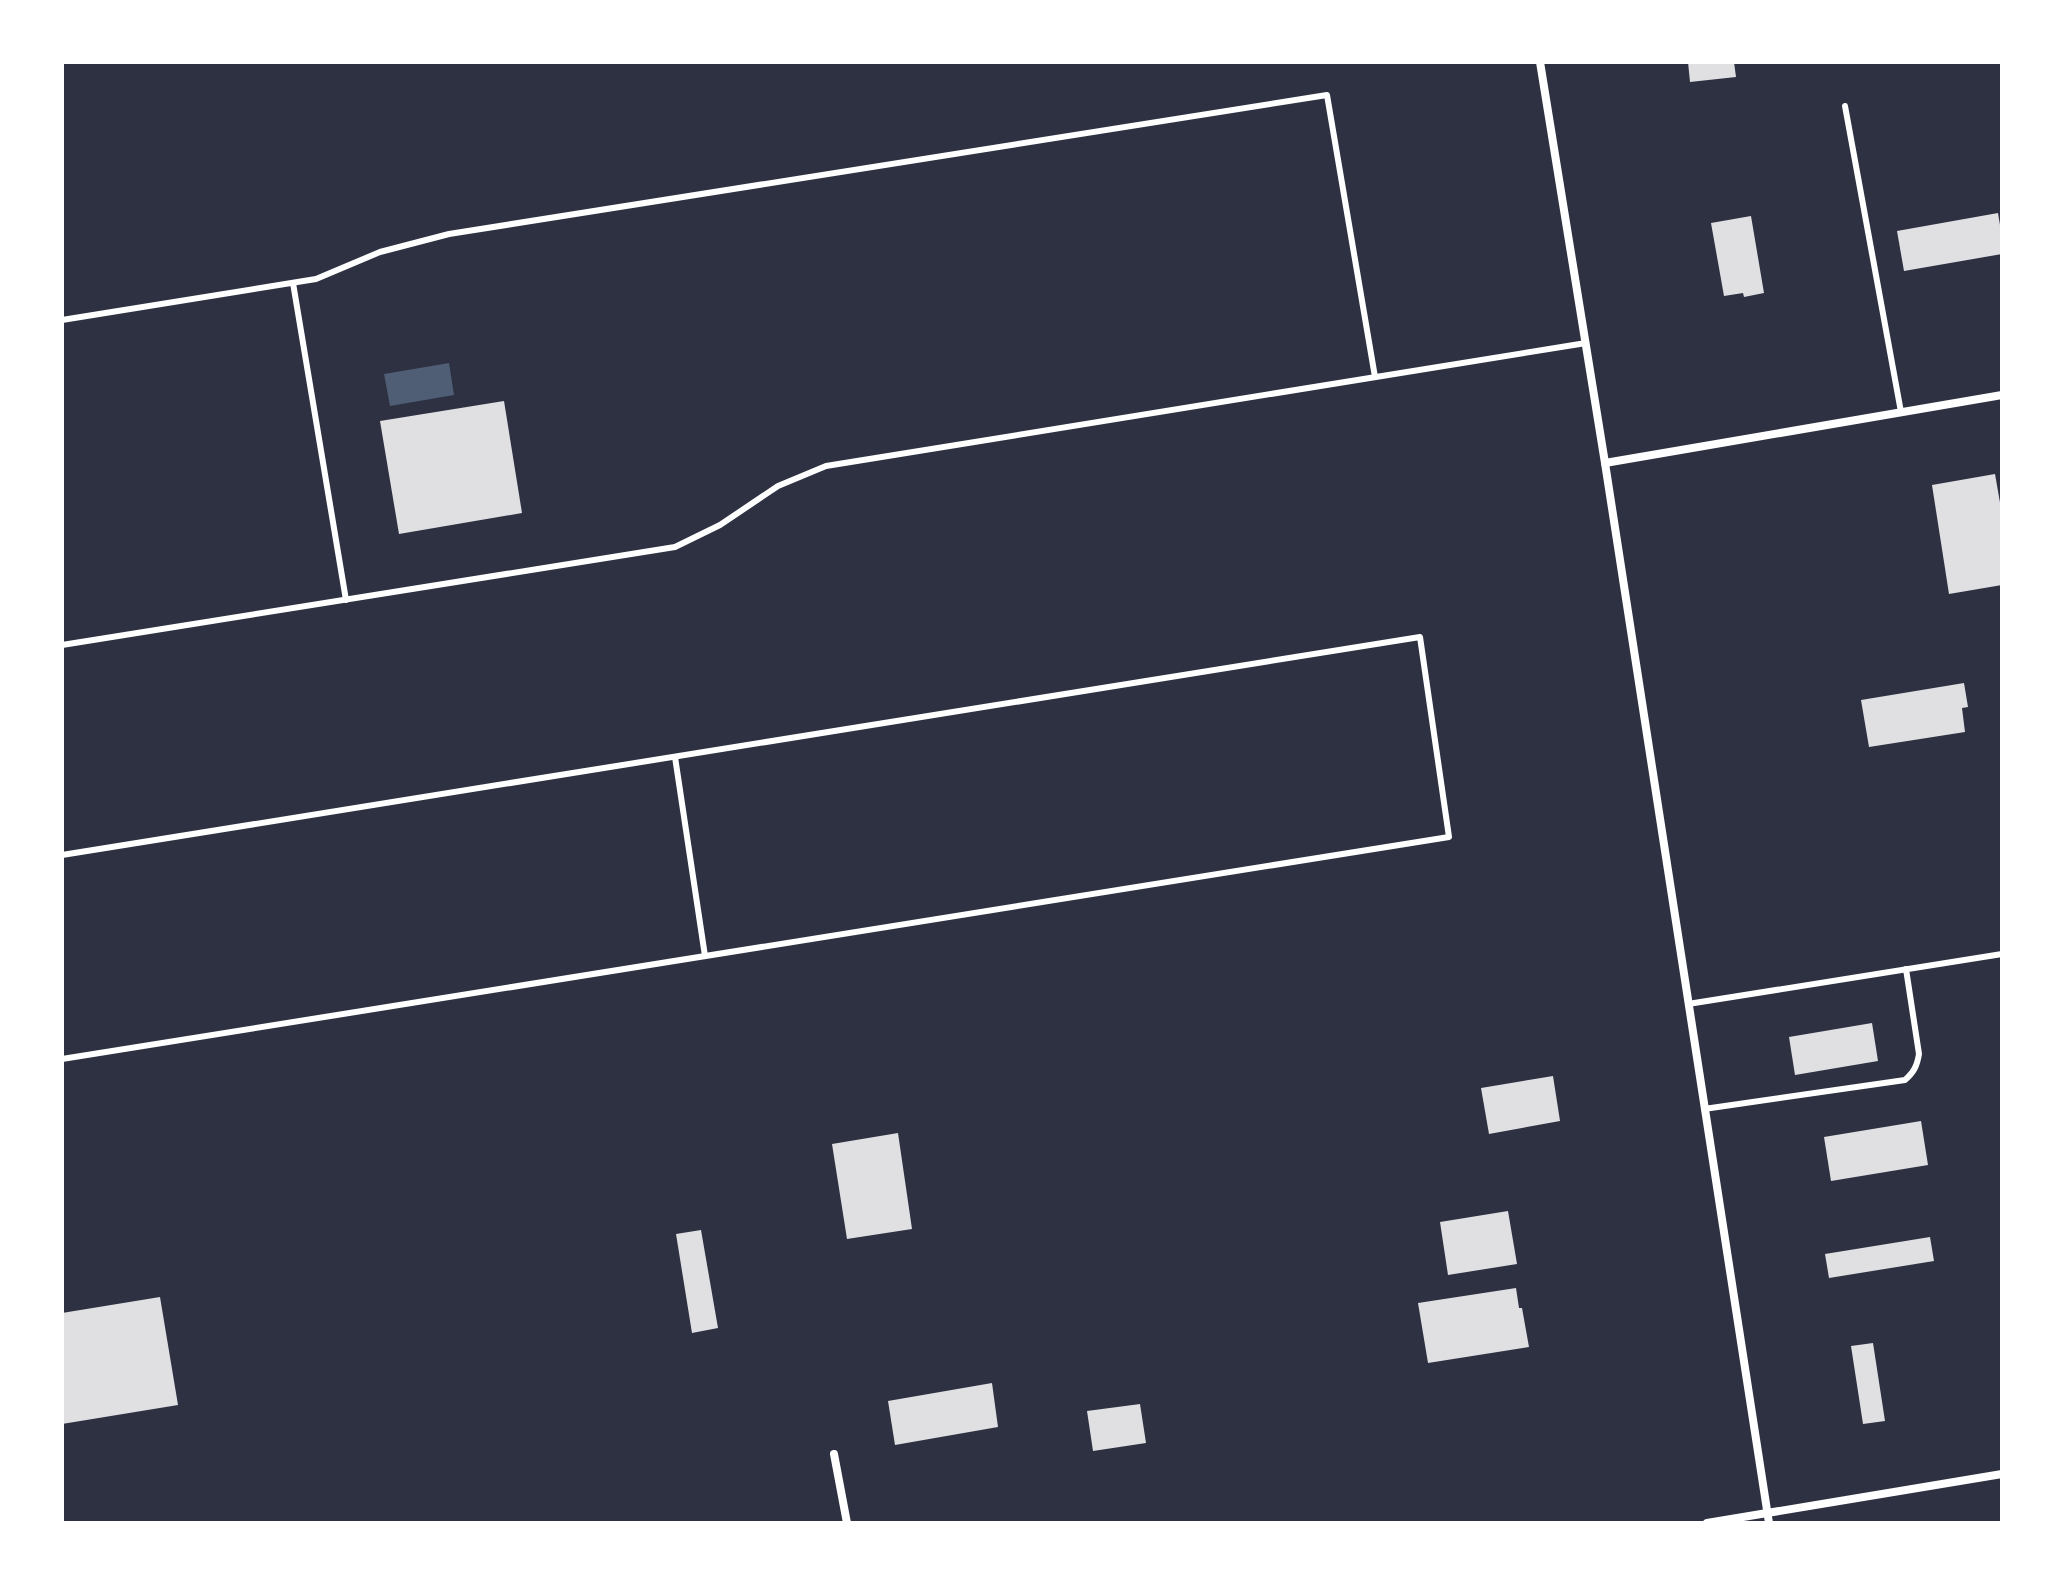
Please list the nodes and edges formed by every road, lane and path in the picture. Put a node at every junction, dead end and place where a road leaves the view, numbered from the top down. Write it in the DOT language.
graph roads {
  1 [pos="1540,62"];
  2 [pos="1845,106"];
  3 [pos="293,283"];
  4 [pos="62,320"];
  5 [pos="1586,343"];
  6 [pos="1375,377"];
  7 [pos="2002,395"];
  8 [pos="1901,412"];
  9 [pos="1605,463"];
  10 [pos="346,600"];
  11 [pos="62,645"];
  12 [pos="675,757"];
  13 [pos="62,855"];
  14 [pos="2002,954"];
  15 [pos="705,956"];
  16 [pos="1906,969"];
  17 [pos="1688,1004"];
  18 [pos="62,1059"];
  19 [pos="1704,1109"];
  20 [pos="834,1454"];
  21 [pos="2002,1474"];
  22 [pos="1767,1512"];
  23 [pos="847,1523"];
  24 [pos="1707,1523"];
  25 [pos="1769,1523"];
  1 -- 5 [label="street"];
  2 -- 8 [label="lane"];
  3 -- 4 [label="lane"];
  3 -- 6 [label="lane"];
  3 -- 10 [label="lane"];
  5 -- 6 [label="lane"];
  5 -- 9 [label="street"];
  6 -- 10 [label="lane"];
  7 -- 8 [label="street"];
  8 -- 9 [label="street"];
  9 -- 17 [label="street"];
  10 -- 11 [label="lane"];
  12 -- 13 [label="lane"];
  12 -- 15 [label="lane"];
  12 -- 15 [label="lane"];
  14 -- 16 [label="lane"];
  15 -- 18 [label="lane"];
  16 -- 17 [label="lane"];
  16 -- 19 [label="lane"];
  17 -- 19 [label="street"];
  19 -- 22 [label="street"];
  20 -- 23 [label="street"];
  21 -- 22 [label="street"];
  22 -- 24 [label="street"];
  22 -- 25 [label="street"];
}
